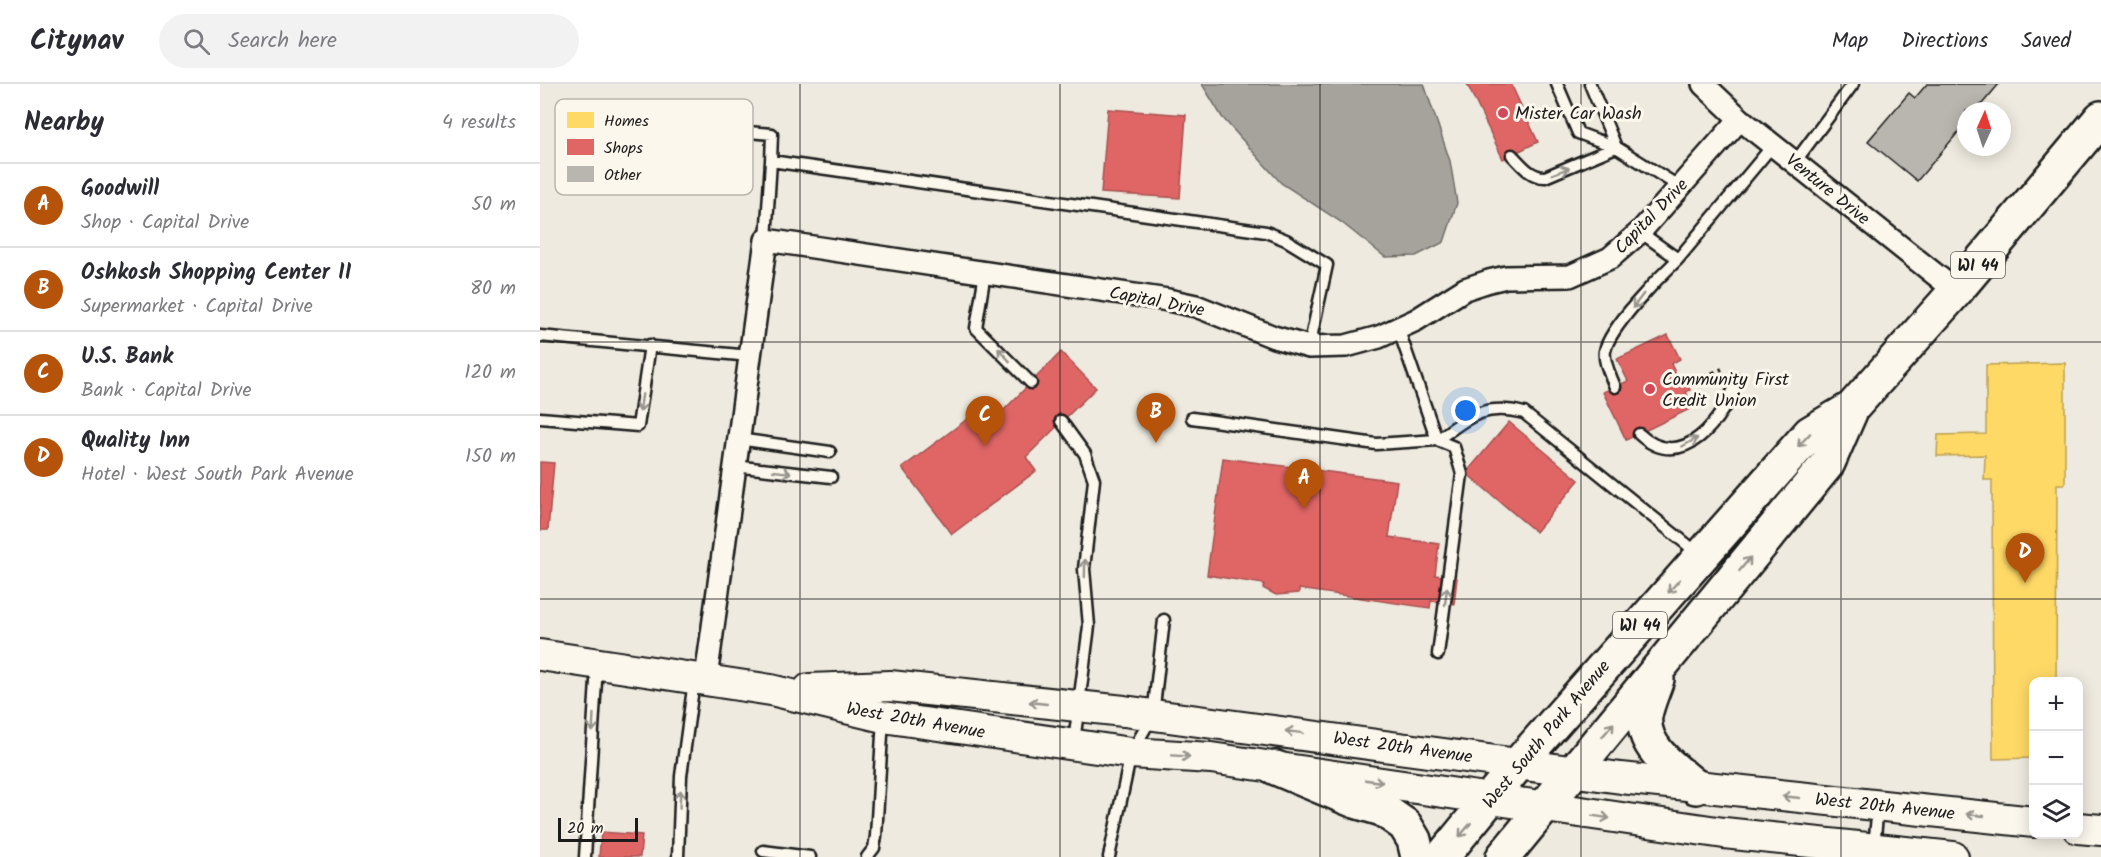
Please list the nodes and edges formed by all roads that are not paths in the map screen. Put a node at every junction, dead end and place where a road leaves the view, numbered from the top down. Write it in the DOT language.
graph roads {
  1 [pos="1557,84"];
  2 [pos="1590,84"];
  3 [pos="1702,84"];
  4 [pos="1853,84"];
  5 [pos="2101,118"];
  6 [pos="1740,119"];
  7 [pos="753,132"];
  8 [pos="1773,145"];
  9 [pos="1616,147"];
  10 [pos="1512,155"];
  11 [pos="771,161"];
  12 [pos="1795,162"];
  13 [pos="1680,187"];
  14 [pos="1640,232"];
  15 [pos="766,240"];
  16 [pos="1678,259"];
  17 [pos="985,273"];
  18 [pos="1956,291"];
  19 [pos="1398,328"];
  20 [pos="540,336"];
  21 [pos="650,345"];
  22 [pos="1310,347"];
  23 [pos="750,356"];
  24 [pos="1738,379"];
  25 [pos="1031,383"];
  26 [pos="1615,387"];
  27 [pos="1852,408"];
  28 [pos="540,418"];
  29 [pos="1192,418"];
  30 [pos="1061,422"];
  31 [pos="1639,434"];
  32 [pos="738,439"];
  33 [pos="1437,440"];
  34 [pos="830,452"];
  35 [pos="734,466"];
  36 [pos="831,477"];
  37 [pos="1700,555"];
  38 [pos="1164,620"];
  39 [pos="1438,654"];
  40 [pos="540,655"];
  41 [pos="597,665"];
  42 [pos="1660,668"];
  43 [pos="700,677"];
  44 [pos="771,690"];
  45 [pos="1077,707"];
  46 [pos="1153,715"];
  47 [pos="883,717"];
  48 [pos="1073,745"];
  49 [pos="1131,753"];
  50 [pos="1519,763"];
  51 [pos="1276,768"];
  52 [pos="1573,771"];
  53 [pos="1696,787"];
  54 [pos="1492,798"];
  55 [pos="1878,806"];
  56 [pos="1544,808"];
  57 [pos="2029,821"];
  58 [pos="2083,828"];
  59 [pos="2101,830"];
  60 [pos="763,851"];
  61 [pos="1874,853"];
  62 [pos="585,857"];
  63 [pos="678,857"];
  64 [pos="810,857"];
  65 [pos="867,857"];
  66 [pos="1109,857"];
  67 [pos="1418,857"];
  68 [pos="1442,857"];
  69 [pos="1503,857"];
  70 [pos="1953,857"];
  1 -- 9 [label="lane"];
  2 -- 9 [label="lane"];
  3 -- 6 [label="street, Venture Drive"];
  4 -- 12 [label="lane"];
  5 -- 18 [label="main road, West South Park Avenue / WI 44"];
  6 -- 8 [label="street, Venture Drive"];
  6 -- 13 [label="street, Capital Drive"];
  7 -- 11 [label="lane"];
  8 -- 12 [label="street, Venture Drive"];
  8 -- 16 [label="lane"];
  10 -- 9 [label="lane, one-way"];
  9 -- 13 [label="lane"];
  11 -- 15 [label="lane"];
  11 -- 22 [label="lane"];
  12 -- 18 [label="street, Venture Drive"];
  13 -- 14 [label="street, Capital Drive"];
  14 -- 16 [label="lane"];
  14 -- 19 [label="street, Capital Drive"];
  15 -- 17 [label="street, Capital Drive"];
  15 -- 23 [label="street"];
  16 -- 26 [label="lane, one-way"];
  17 -- 22 [label="street, Capital Drive"];
  25 -- 17 [label="lane, one-way"];
  18 -- 27 [label="main road, West South Park Avenue / WI 44"];
  19 -- 22 [label="street, Capital Drive"];
  19 -- 33 [label="lane"];
  20 -- 21 [label="lane"];
  21 -- 23 [label="lane"];
  21 -- 28 [label="lane, one-way"];
  23 -- 32 [label="street"];
  31 -- 24 [label="lane, one-way"];
  27 -- 37 [label="main road, West South Park Avenue / WI 44, one-way"];
  42 -- 27 [label="main road, West South Park Avenue / WI 44, one-way"];
  29 -- 33 [label="lane"];
  45 -- 30 [label="lane, one-way"];
  32 -- 34 [label="lane"];
  32 -- 35 [label="street"];
  33 -- 37 [label="lane"];
  39 -- 33 [label="lane, one-way"];
  35 -- 36 [label="lane, one-way"];
  35 -- 43 [label="street"];
  37 -- 50 [label="main road, West South Park Avenue / WI 44, one-way"];
  38 -- 46 [label="lane"];
  40 -- 41 [label="street, West 20th Avenue"];
  41 -- 43 [label="street, West 20th Avenue"];
  41 -- 62 [label="lane, one-way"];
  52 -- 42 [label="main road, West South Park Avenue / WI 44, one-way"];
  42 -- 53 [label="main road"];
  43 -- 44 [label="street, West 20th Avenue"];
  63 -- 43 [label="lane, one-way"];
  45 -- 44 [label="street, West 20th Avenue, one-way"];
  44 -- 47 [label="street, West 20th Avenue"];
  45 -- 46 [label="street, West 20th Avenue"];
  45 -- 48 [label="lane"];
  46 -- 49 [label="lane"];
  50 -- 46 [label="street, West 20th Avenue, one-way"];
  47 -- 48 [label="street, West 20th Avenue"];
  47 -- 65 [label="lane"];
  48 -- 49 [label="street, West 20th Avenue"];
  49 -- 51 [label="street, West 20th Avenue, one-way"];
  49 -- 66 [label="lane"];
  50 -- 52 [label="street, West 20th Avenue"];
  50 -- 54 [label="main road, West South Park Avenue / WI 44"];
  51 -- 54 [label="street, West 20th Avenue, one-way"];
  51 -- 67 [label="main road"];
  52 -- 53 [label="street, West 20th Avenue"];
  52 -- 56 [label="main road, West South Park Avenue / WI 44"];
  55 -- 53 [label="street, West 20th Avenue, one-way"];
  54 -- 56 [label="street, West 20th Avenue"];
  54 -- 68 [label="main road, West South Park Avenue / WI 44, one-way"];
  57 -- 55 [label="street, West 20th Avenue, one-way"];
  55 -- 61 [label="lane"];
  56 -- 61 [label="street, West 20th Avenue, one-way"];
  56 -- 69 [label="main road, West South Park Avenue / WI 44"];
  58 -- 59 [label="street"];
  60 -- 64 [label="lane"];
  61 -- 70 [label="street, West 20th Avenue"];
}
